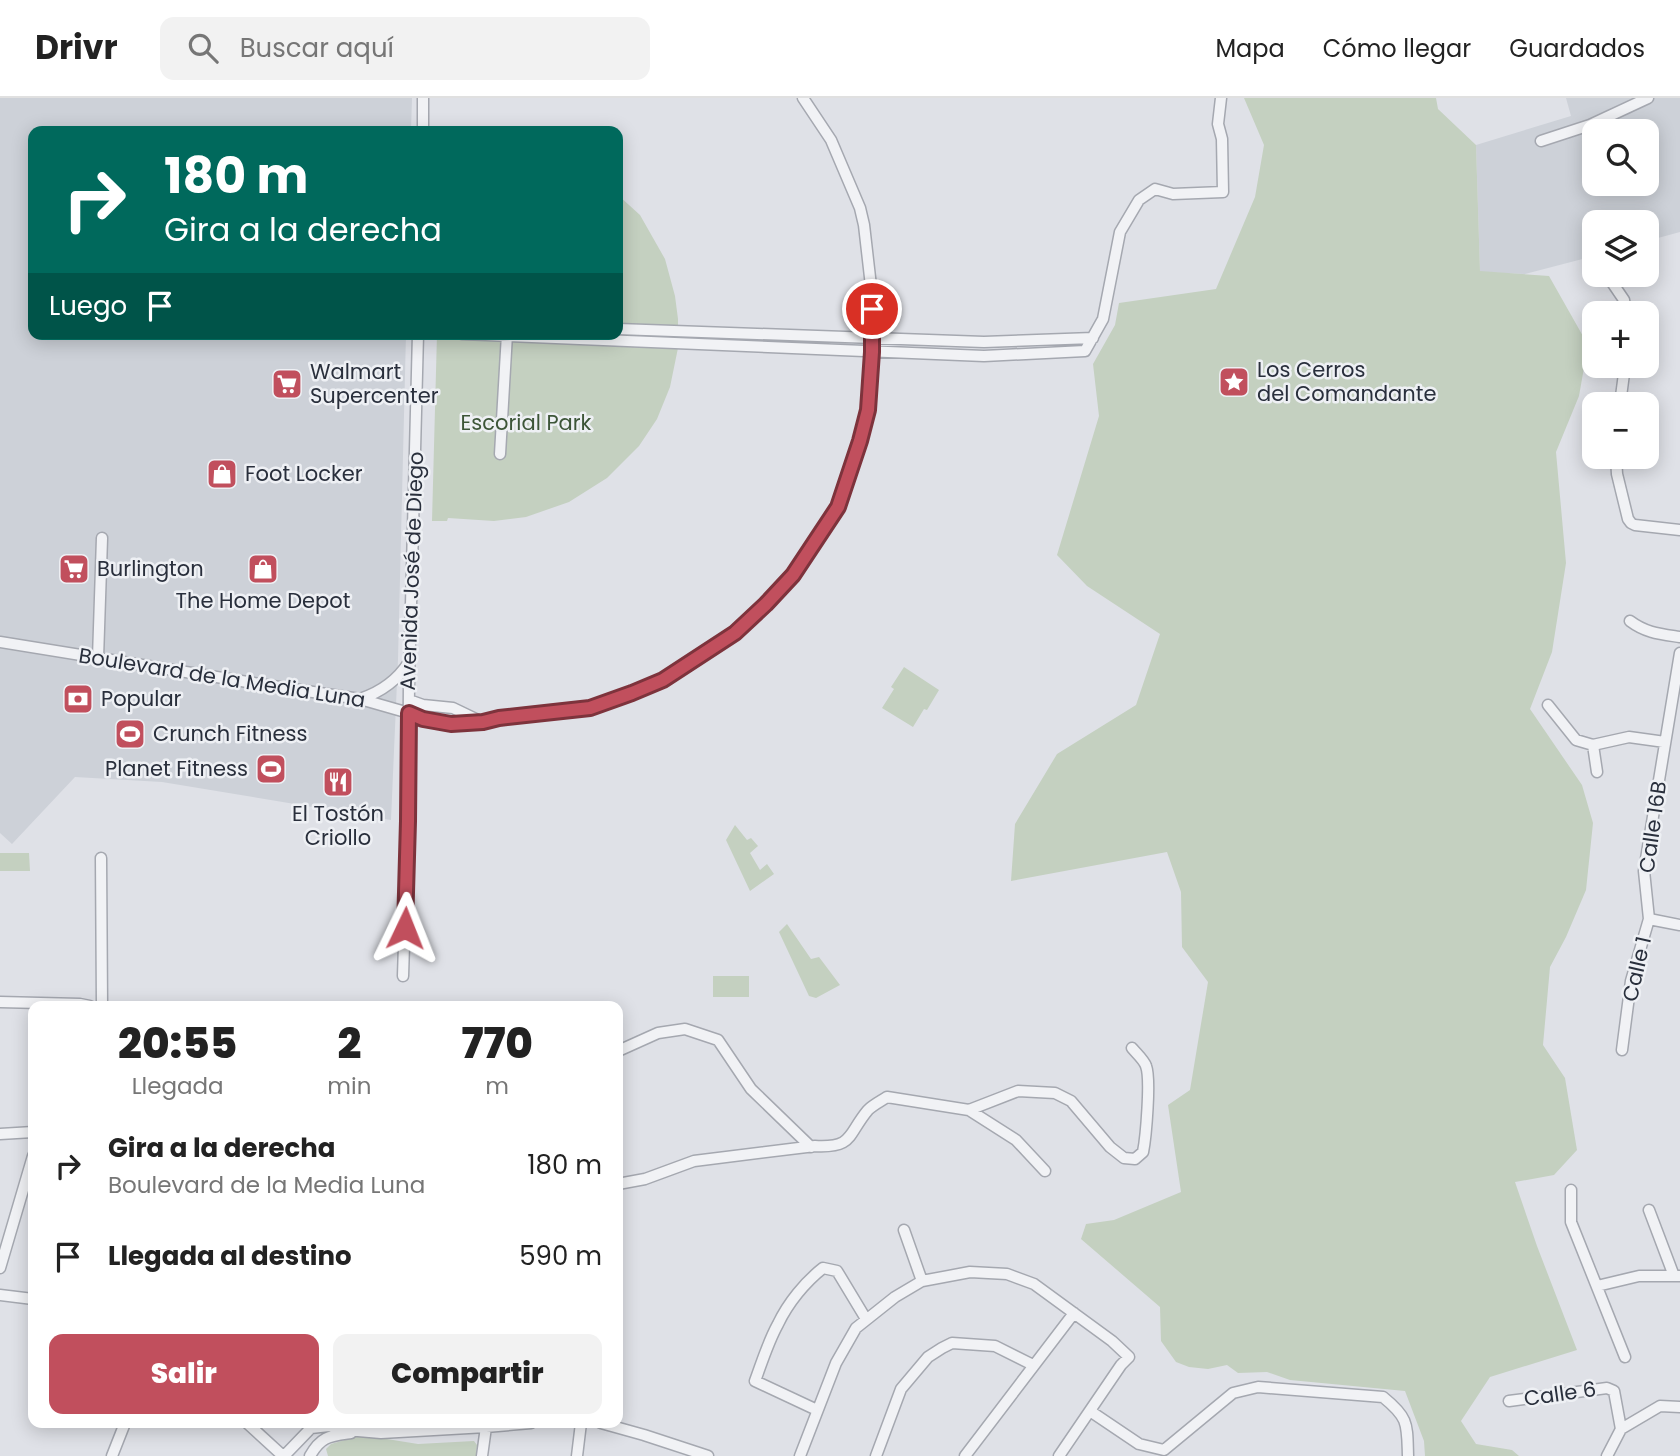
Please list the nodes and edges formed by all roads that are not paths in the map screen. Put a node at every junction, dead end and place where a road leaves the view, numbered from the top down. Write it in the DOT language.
graph roads {
  1 [pos="423,98"];
  2 [pos="803,98"];
  3 [pos="1221,98"];
  4 [pos="1647,98"];
  5 [pos="423,126"];
  6 [pos="1541,141"];
  7 [pos="623,329"];
  8 [pos="1093,338"];
  9 [pos="873,339"];
  10 [pos="418,340"];
  11 [pos="507,340"];
  12 [pos="614,340"];
  13 [pos="872,352"];
  14 [pos="500,454"];
  15 [pos="1617,469"];
  16 [pos="1680,530"];
  17 [pos="102,538"];
  18 [pos="1630,621"];
  19 [pos="1680,638"];
  20 [pos="0,642"];
  21 [pos="1680,653"];
  22 [pos="98,658"];
  23 [pos="409,662"];
  24 [pos="360,699"];
  25 [pos="409,700"];
  26 [pos="1548,705"];
  27 [pos="409,713"];
  28 [pos="483,722"];
  29 [pos="1665,742"];
  30 [pos="1593,746"];
  31 [pos="1597,772"];
  32 [pos="101,858"];
  33 [pos="1649,919"];
  34 [pos="1680,926"];
  35 [pos="403,976"];
  36 [pos="102,1001"];
  37 [pos="0,1002"];
  38 [pos="28,1003"];
  39 [pos="623,1047"];
  40 [pos="1132,1048"];
  41 [pos="1622,1050"];
  42 [pos="969,1110"];
  43 [pos="28,1132"];
  44 [pos="0,1135"];
  45 [pos="811,1147"];
  46 [pos="1045,1171"];
  47 [pos="28,1173"];
  48 [pos="623,1183"];
  49 [pos="1571,1190"];
  50 [pos="1649,1210"];
  51 [pos="904,1230"];
  52 [pos="0,1268"];
  53 [pos="1677,1276"];
  54 [pos="922,1282"];
  55 [pos="1597,1286"];
  56 [pos="0,1295"];
  57 [pos="28,1298"];
  58 [pos="1074,1312"];
  59 [pos="866,1319"];
  60 [pos="1625,1357"];
  61 [pos="1033,1365"];
  62 [pos="1509,1401"];
  63 [pos="1680,1407"];
  64 [pos="817,1410"];
  65 [pos="1090,1411"];
  66 [pos="123,1428"];
  67 [pos="252,1428"];
  68 [pos="313,1428"];
  69 [pos="339,1428"];
  70 [pos="468,1428"];
  71 [pos="486,1428"];
  72 [pos="580,1428"];
  73 [pos="621,1428"];
  74 [pos="1621,1429"];
  75 [pos="308,1430"];
  76 [pos="358,1432"];
  77 [pos="1145,1451"];
  78 [pos="313,1453"];
  79 [pos="112,1456"];
  80 [pos="283,1456"];
  81 [pos="482,1456"];
  82 [pos="577,1456"];
  83 [pos="708,1456"];
  84 [pos="800,1456"];
  85 [pos="876,1456"];
  86 [pos="965,1456"];
  87 [pos="1059,1456"];
  88 [pos="1408,1456"];
  89 [pos="1607,1456"];
  1 -- 5 [label="street"];
  2 -- 9 [label="street, Boulevard de la Media Luna"];
  3 -- 8 [label="street"];
  4 -- 6 [label="street"];
  7 -- 9 [label="street"];
  8 -- 9 [label="street"];
  8 -- 13 [label="street"];
  9 -- 13 [label="street, Boulevard de la Media Luna"];
  10 -- 23 [label="street, Avenida José de Diego"];
  11 -- 14 [label="street"];
  12 -- 13 [label="street"];
  13 -- 28 [label="street, Boulevard de la Media Luna"];
  15 -- 16 [label="street"];
  17 -- 22 [label="street"];
  18 -- 19 [label="street"];
  20 -- 22 [label="street, Boulevard de la Media Luna"];
  21 -- 29 [label="street, Calle 16B"];
  22 -- 24 [label="street, Boulevard de la Media Luna"];
  23 -- 24 [label="street"];
  23 -- 25 [label="street, Avenida José de Diego"];
  24 -- 27 [label="street, Boulevard de la Media Luna"];
  25 -- 27 [label="street, Avenida José de Diego"];
  25 -- 28 [label="street"];
  26 -- 30 [label="street"];
  27 -- 28 [label="street, Boulevard de la Media Luna"];
  27 -- 35 [label="street, Avenida José de Diego"];
  29 -- 30 [label="street"];
  29 -- 33 [label="street, Calle 16B"];
  30 -- 31 [label="street"];
  32 -- 36 [label="street"];
  33 -- 34 [label="street, Calle 1"];
  33 -- 41 [label="street, Calle 1"];
  37 -- 38 [label="street"];
  39 -- 45 [label="street"];
  40 -- 42 [label="street"];
  42 -- 45 [label="street"];
  42 -- 46 [label="street"];
  43 -- 44 [label="street"];
  45 -- 48 [label="street"];
  47 -- 52 [label="street"];
  49 -- 55 [label="street"];
  50 -- 53 [label="street"];
  51 -- 54 [label="street"];
  53 -- 55 [label="street"];
  54 -- 58 [label="street"];
  54 -- 59 [label="street"];
  55 -- 60 [label="street"];
  56 -- 57 [label="street"];
  58 -- 61 [label="street"];
  58 -- 65 [label="street"];
  59 -- 64 [label="street"];
  59 -- 64 [label="street"];
  61 -- 85 [label="street"];
  61 -- 86 [label="street"];
  62 -- 74 [label="street, Calle 6"];
  63 -- 74 [label="street"];
  64 -- 84 [label="street"];
  65 -- 77 [label="street"];
  65 -- 87 [label="street"];
  66 -- 79 [label="street"];
  67 -- 80 [label="street"];
  68 -- 75 [label="street"];
  69 -- 76 [label="street"];
  70 -- 76 [label="street"];
  71 -- 81 [label="street"];
  72 -- 82 [label="street"];
  73 -- 83 [label="street"];
  74 -- 89 [label="street"];
  75 -- 78 [label="street"];
  75 -- 80 [label="street"];
  76 -- 78 [label="street"];
  77 -- 88 [label="street"];
}
